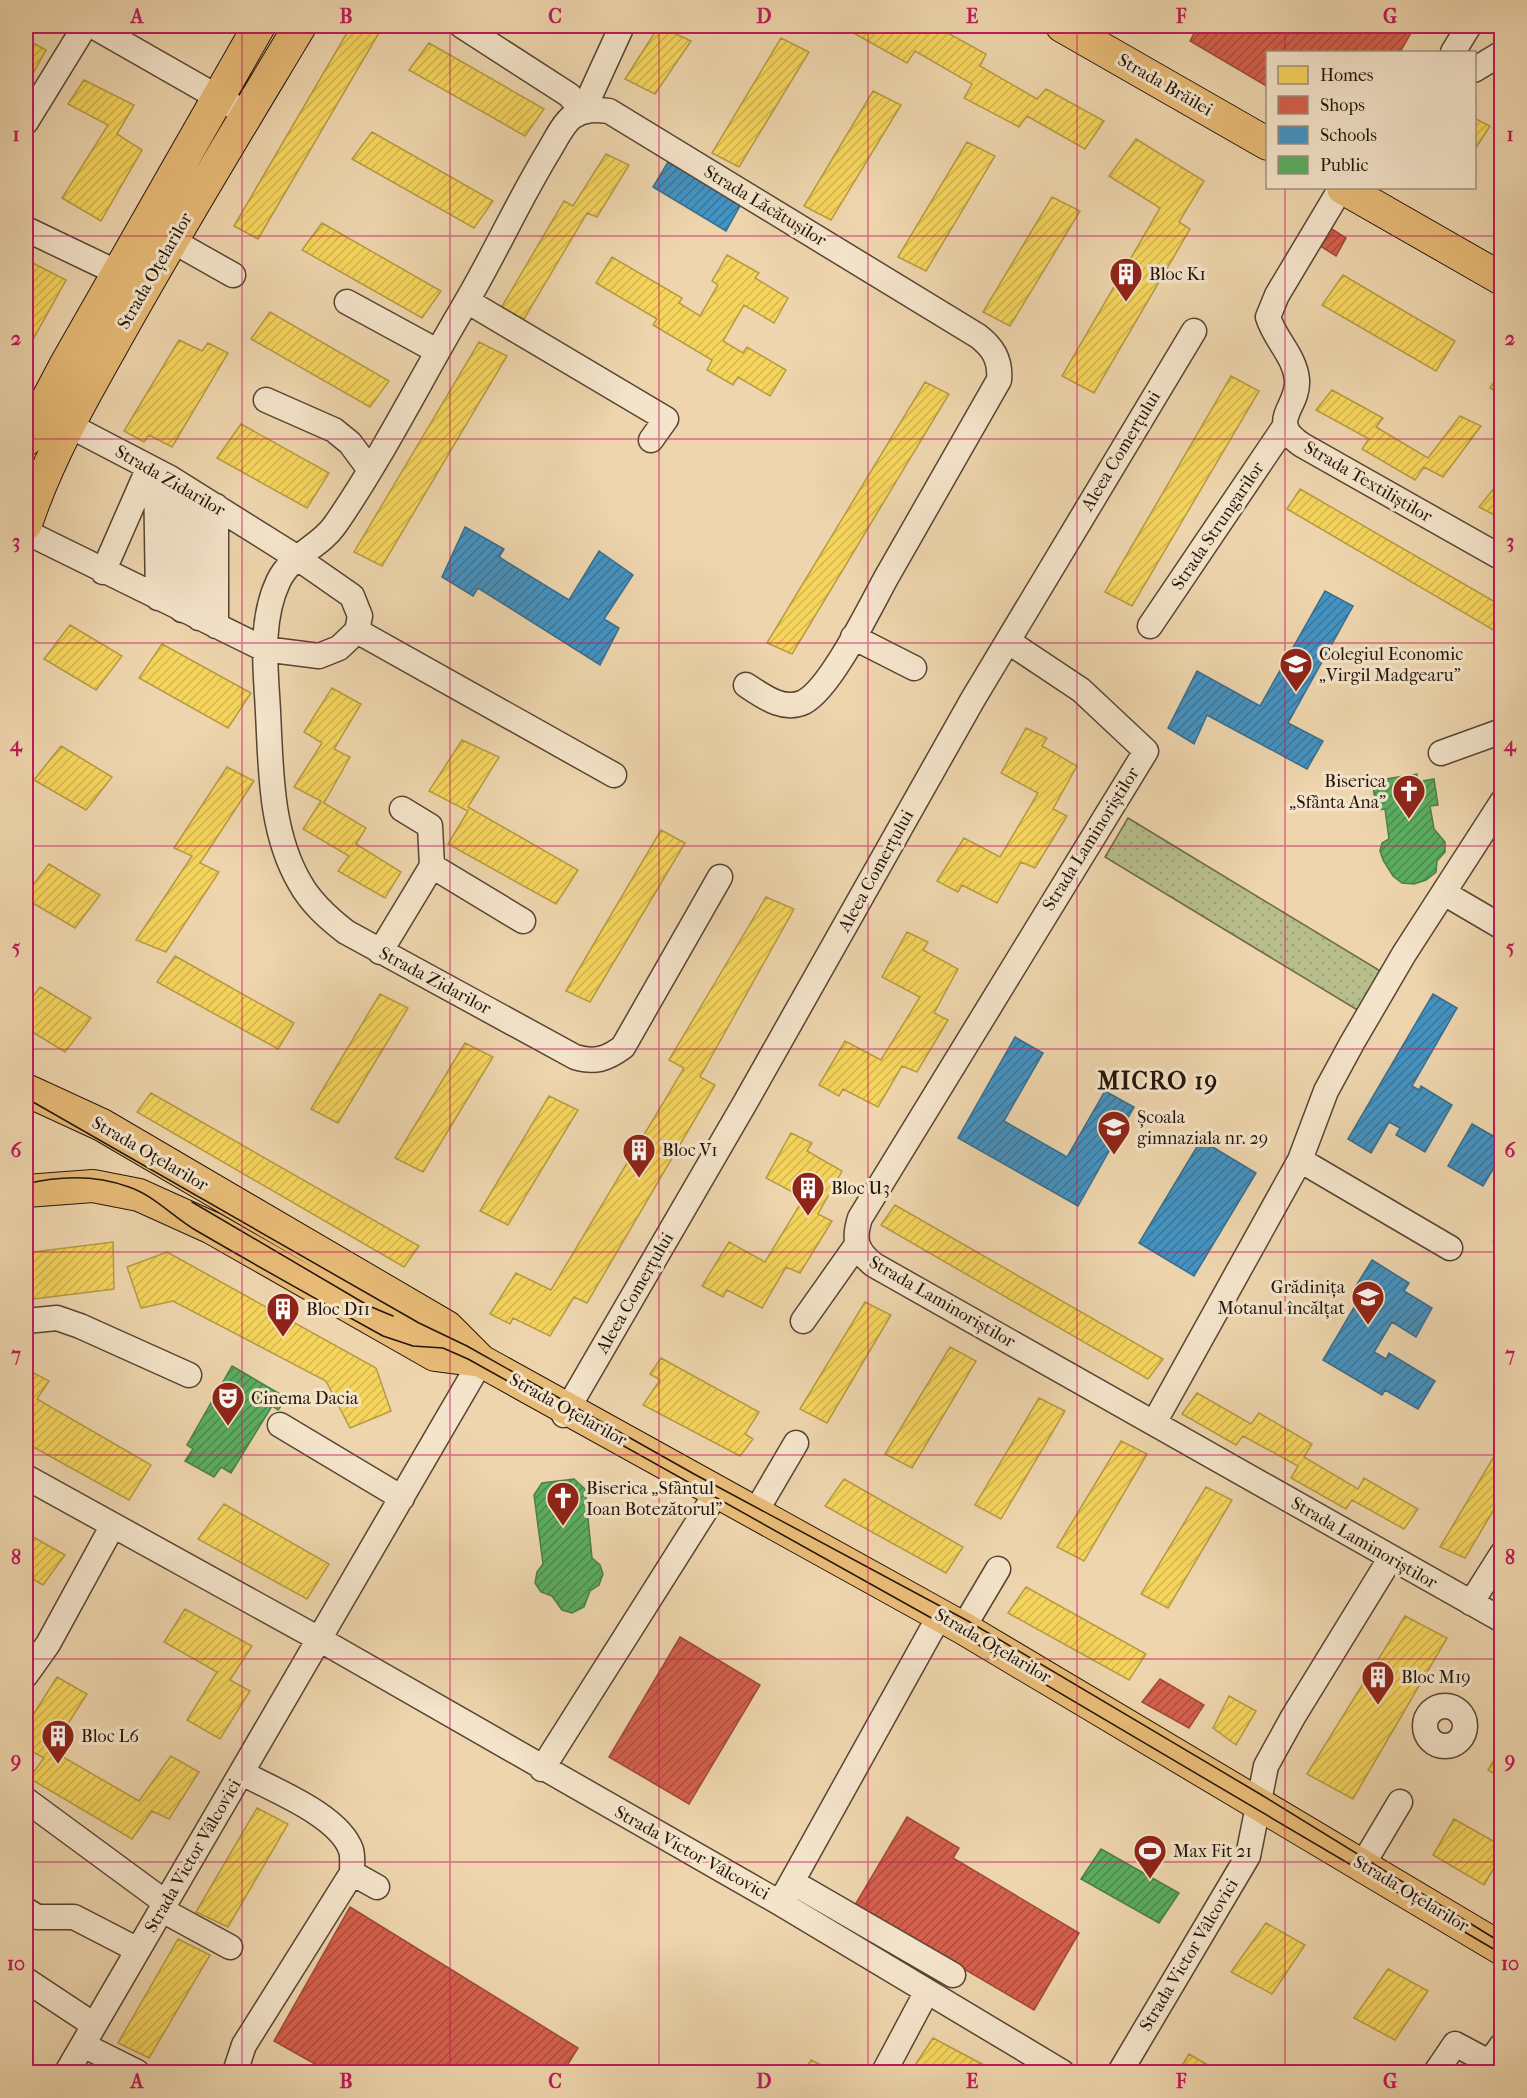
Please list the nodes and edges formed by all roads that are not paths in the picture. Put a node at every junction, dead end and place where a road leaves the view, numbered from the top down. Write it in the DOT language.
graph roads {
  1 [pos="85,26"];
  2 [pos="93,26"];
  3 [pos="259,26"];
  4 [pos="300,26"];
  5 [pos="462,26"];
  6 [pos="622,26"];
  7 [pos="1062,26"];
  8 [pos="1469,26"];
  9 [pos="1454,51"];
  10 [pos="1502,53"];
  11 [pos="1476,69"];
  12 [pos="218,98"];
  13 [pos="583,111"];
  14 [pos="247,114"];
  15 [pos="26,122"];
  16 [pos="1266,143"];
  17 [pos="1352,190"];
  18 [pos="26,229"];
  19 [pos="171,240"];
  20 [pos="118,273"];
  21 [pos="233,275"];
  22 [pos="1502,279"];
  23 [pos="467,301"];
  24 [pos="347,302"];
  25 [pos="1194,331"];
  26 [pos="437,351"];
  27 [pos="266,400"];
  28 [pos="40,411"];
  29 [pos="69,423"];
  30 [pos="1285,426"];
  31 [pos="26,440"];
  32 [pos="651,440"];
  33 [pos="370,470"];
  34 [pos="169,478"];
  35 [pos="216,506"];
  36 [pos="26,524"];
  37 [pos="26,532"];
  38 [pos="296,557"];
  39 [pos="1502,558"];
  40 [pos="103,572"];
  41 [pos="158,598"];
  42 [pos="199,618"];
  43 [pos="1150,626"];
  44 [pos="357,631"];
  45 [pos="853,637"];
  46 [pos="1009,642"];
  47 [pos="264,649"];
  48 [pos="914,668"];
  49 [pos="746,685"];
  50 [pos="1502,731"];
  51 [pos="1441,753"];
  52 [pos="614,775"];
  53 [pos="1502,802"];
  54 [pos="402,809"];
  55 [pos="432,866"];
  56 [pos="720,877"];
  57 [pos="1444,893"];
  58 [pos="523,921"];
  59 [pos="1502,927"];
  60 [pos="380,952"];
  61 [pos="26,1090"];
  62 [pos="1300,1160"];
  63 [pos="26,1191"];
  64 [pos="856,1246"];
  65 [pos="1450,1248"];
  66 [pos="26,1321"];
  67 [pos="803,1321"];
  68 [pos="481,1361"];
  69 [pos="189,1375"];
  70 [pos="566,1412"];
  71 [pos="1154,1423"];
  72 [pos="280,1425"];
  73 [pos="795,1443"];
  74 [pos="26,1477"];
  75 [pos="717,1492"];
  76 [pos="402,1498"];
  77 [pos="755,1513"];
  78 [pos="113,1525"];
  79 [pos="1502,1554"];
  80 [pos="1390,1559"];
  81 [pos="998,1569"];
  82 [pos="1471,1603"];
  83 [pos="1502,1620"];
  84 [pos="952,1621"];
  85 [pos="320,1639"];
  86 [pos="26,1675"];
  87 [pos="542,1769"];
  88 [pos="242,1773"];
  89 [pos="26,1800"];
  90 [pos="1258,1802"];
  91 [pos="1400,1802"];
  92 [pos="1363,1864"];
  93 [pos="352,1873"];
  94 [pos="792,1882"];
  95 [pos="377,1887"];
  96 [pos="780,1903"];
  97 [pos="164,1906"];
  98 [pos="26,1910"];
  99 [pos="1500,1944"];
  100 [pos="230,1947"];
  101 [pos="138,1950"];
  102 [pos="953,1975"];
  103 [pos="26,1980"];
  104 [pos="926,1993"];
  105 [pos="88,2035"];
  106 [pos="1497,2059"];
  107 [pos="67,2073"];
  108 [pos="137,2073"];
  109 [pos="235,2073"];
  110 [pos="884,2073"];
  111 [pos="1062,2073"];
  112 [pos="1120,2073"];
  113 [pos="1436,2073"];
  1 -- 15 [label="street"];
  2 -- 12 [label="street"];
  3 -- 12 [label="main road, Strada Oțelarilor"];
  4 -- 14 [label="main road, Strada Oțelarilor"];
  5 -- 13 [label="street"];
  6 -- 13 [label="street"];
  7 -- 16 [label="main road, Strada Brăilei"];
  8 -- 9 [label="street"];
  10 -- 11 [label="street"];
  12 -- 14 [label="street"];
  12 -- 20 [label="main road, Strada Oțelarilor"];
  13 -- 23 [label="street"];
  13 -- 45 [label="street, Strada Lăcătușilor"];
  14 -- 19 [label="main road, Strada Oțelarilor"];
  17 -- 22 [label="main road"];
  17 -- 30 [label="street"];
  18 -- 20 [label="street"];
  19 -- 21 [label="street"];
  19 -- 29 [label="main road, Strada Oțelarilor"];
  20 -- 28 [label="main road, Strada Oțelarilor"];
  23 -- 26 [label="street"];
  23 -- 32 [label="street"];
  24 -- 26 [label="street"];
  25 -- 46 [label="street, Aleea Comerțului"];
  26 -- 33 [label="street"];
  27 -- 33 [label="street"];
  28 -- 29 [label="street, Strada Zidarilor"];
  28 -- 31 [label="main road, Strada Oțelarilor"];
  29 -- 34 [label="street, Strada Zidarilor"];
  29 -- 36 [label="main road, Strada Oțelarilor"];
  30 -- 39 [label="street, Strada Textiliștilor"];
  30 -- 43 [label="street, Strada Strungarilor"];
  33 -- 38 [label="street"];
  34 -- 35 [label="street, Strada Zidarilor"];
  34 -- 40 [label="street"];
  34 -- 41 [label="street"];
  34 -- 42 [label="street"];
  35 -- 38 [label="street, Strada Zidarilor"];
  35 -- 42 [label="street"];
  37 -- 40 [label="street"];
  38 -- 44 [label="street, Strada Zidarilor"];
  38 -- 47 [label="street, Strada Zidarilor"];
  40 -- 41 [label="street"];
  41 -- 42 [label="street"];
  42 -- 47 [label="street"];
  44 -- 47 [label="street"];
  44 -- 52 [label="street"];
  45 -- 48 [label="street"];
  45 -- 49 [label="street, Strada Lăcătușilor"];
  46 -- 64 [label="street, Strada Laminoriștilor"];
  46 -- 70 [label="street, Aleea Comerțului"];
  47 -- 60 [label="street, Strada Zidarilor"];
  50 -- 51 [label="street"];
  53 -- 57 [label="street"];
  54 -- 55 [label="street"];
  55 -- 58 [label="street"];
  55 -- 60 [label="street"];
  56 -- 60 [label="street, Strada Zidarilor"];
  57 -- 59 [label="street"];
  57 -- 62 [label="street"];
  61 -- 68 [label="main road, Strada Oțelarilor"];
  62 -- 65 [label="street"];
  62 -- 71 [label="street"];
  63 -- 68 [label="main road, Strada Oțelarilor"];
  64 -- 67 [label="street"];
  64 -- 71 [label="street, Strada Laminoriștilor"];
  66 -- 69 [label="street"];
  68 -- 70 [label="main road, Strada Oțelarilor"];
  68 -- 76 [label="street, Strada Victor Vâlcovici"];
  70 -- 75 [label="main road, Strada Oțelarilor"];
  71 -- 80 [label="street, Strada Laminoriștilor"];
  72 -- 76 [label="street"];
  73 -- 77 [label="street"];
  74 -- 78 [label="street, Strada Victor Vâlcovici"];
  75 -- 77 [label="main road, Strada Oțelarilor"];
  75 -- 87 [label="street"];
  76 -- 85 [label="street, Strada Victor Vâlcovici"];
  77 -- 84 [label="main road, Strada Oțelarilor"];
  78 -- 85 [label="street, Strada Victor Vâlcovici"];
  78 -- 86 [label="street"];
  79 -- 82 [label="street"];
  80 -- 82 [label="street, Strada Laminoriștilor"];
  80 -- 90 [label="street, Strada Victor Vâlcovici"];
  81 -- 84 [label="street"];
  82 -- 83 [label="street, Strada Laminoriștilor"];
  84 -- 90 [label="main road, Strada Oțelarilor"];
  84 -- 94 [label="street"];
  85 -- 87 [label="street, Strada Victor Vâlcovici"];
  85 -- 88 [label="street, Strada Victor Vâlcovici"];
  87 -- 96 [label="street, Strada Victor Vâlcovici"];
  88 -- 93 [label="street"];
  88 -- 97 [label="street, Strada Victor Vâlcovici"];
  89 -- 97 [label="street"];
  90 -- 92 [label="main road, Strada Oțelarilor"];
  90 -- 112 [label="street, Strada Victor Vâlcovici"];
  91 -- 92 [label="street"];
  92 -- 99 [label="main road, Strada Oțelarilor"];
  93 -- 95 [label="street"];
  93 -- 109 [label="street"];
  94 -- 96 [label="street"];
  94 -- 102 [label="street"];
  96 -- 104 [label="street, Strada Victor Vâlcovici"];
  97 -- 100 [label="street"];
  97 -- 101 [label="street, Strada Victor Vâlcovici"];
  98 -- 101 [label="street"];
  101 -- 105 [label="street, Strada Victor Vâlcovici"];
  103 -- 105 [label="street"];
  104 -- 110 [label="street"];
  104 -- 111 [label="street, Strada Victor Vâlcovici"];
  105 -- 107 [label="street, Strada Victor Vâlcovici"];
  105 -- 108 [label="street"];
  106 -- 113 [label="street"];
}
